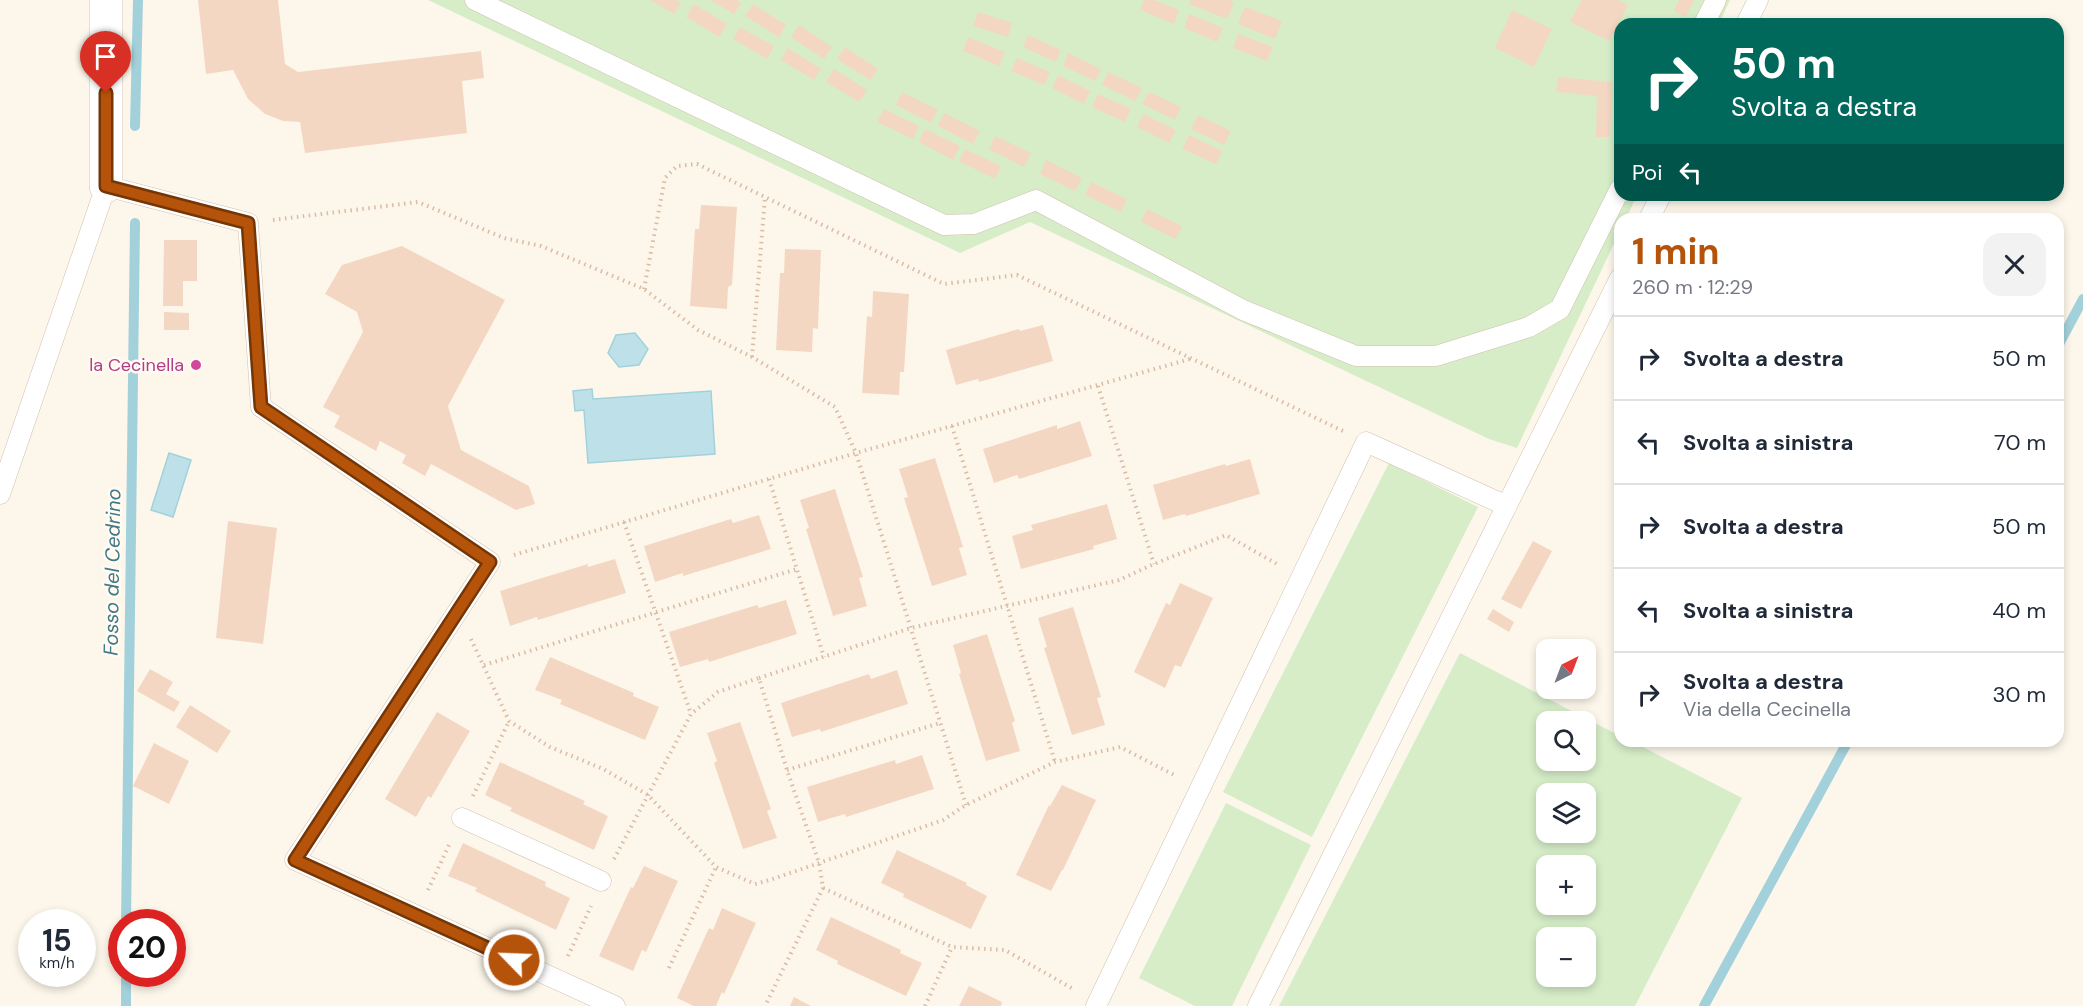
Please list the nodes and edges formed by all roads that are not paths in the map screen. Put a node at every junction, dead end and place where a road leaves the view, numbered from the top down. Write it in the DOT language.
graph roads {
  1 [pos="106,0"];
  2 [pos="475,0"];
  3 [pos="1716,0"];
  4 [pos="1758,0"];
  5 [pos="1707,18"];
  6 [pos="1749,18"];
  7 [pos="106,186"];
  8 [pos="1614,201"];
  9 [pos="1614,290"];
  10 [pos="0,494"];
  11 [pos="1508,506"];
  12 [pos="462,818"];
  13 [pos="602,881"];
  14 [pos="1097,1004"];
  15 [pos="615,1006"];
  16 [pos="1258,1006"];
  1 -- 7 [label="street"];
  2 -- 8 [label="lane"];
  3 -- 5 [label="lane"];
  4 -- 6 [label="lane"];
  7 -- 10 [label="lane"];
  7 -- 15 [label="lane"];
  9 -- 11 [label="lane"];
  11 -- 14 [label="lane"];
  11 -- 16 [label="lane"];
  12 -- 13 [label="lane"];
}
